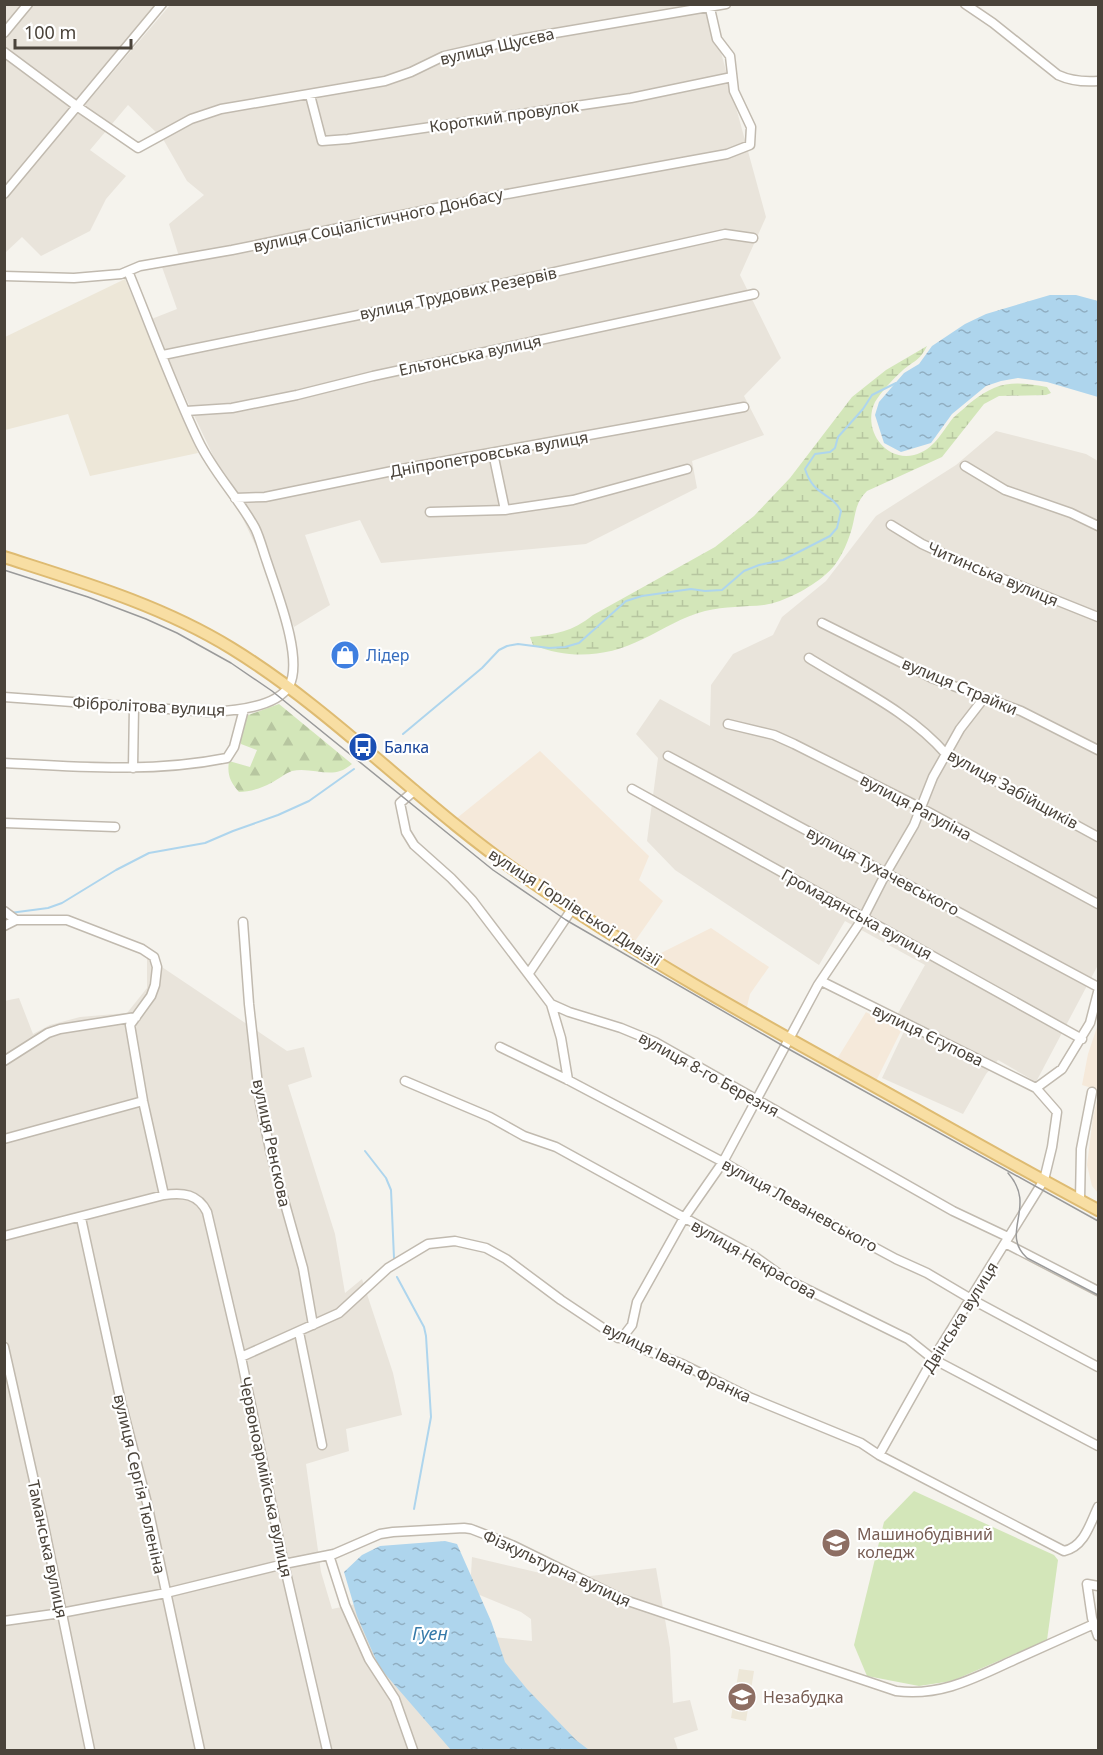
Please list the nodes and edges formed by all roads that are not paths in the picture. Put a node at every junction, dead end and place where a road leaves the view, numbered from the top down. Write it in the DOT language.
graph roads {
  1 [pos="28,4"];
  2 [pos="162,4"];
  3 [pos="726,4"];
  4 [pos="965,4"];
  5 [pos="709,5"];
  6 [pos="4,33"];
  7 [pos="4,52"];
  8 [pos="732,77"];
  9 [pos="1098,81"];
  10 [pos="310,94"];
  11 [pos="78,107"];
  12 [pos="4,194"];
  13 [pos="753,238"];
  14 [pos="128,272"];
  15 [pos="4,276"];
  16 [pos="754,294"];
  17 [pos="163,356"];
  18 [pos="744,407"];
  19 [pos="186,411"];
  20 [pos="493,453"];
  21 [pos="965,466"];
  22 [pos="687,469"];
  23 [pos="235,498"];
  24 [pos="505,510"];
  25 [pos="430,512"];
  26 [pos="891,525"];
  27 [pos="1098,526"];
  28 [pos="4,557"];
  29 [pos="1098,617"];
  30 [pos="822,622"];
  31 [pos="809,658"];
  32 [pos="288,687"];
  33 [pos="4,697"];
  34 [pos="984,698"];
  35 [pos="134,706"];
  36 [pos="244,709"];
  37 [pos="728,724"];
  38 [pos="1098,750"];
  39 [pos="946,754"];
  40 [pos="668,756"];
  41 [pos="4,763"];
  42 [pos="133,768"];
  43 [pos="632,789"];
  44 [pos="415,790"];
  45 [pos="921,808"];
  46 [pos="4,823"];
  47 [pos="115,827"];
  48 [pos="1098,837"];
  49 [pos="886,873"];
  50 [pos="1098,904"];
  51 [pos="572,909"];
  52 [pos="9,915"];
  53 [pos="863,918"];
  54 [pos="243,922"];
  55 [pos="4,926"];
  56 [pos="529,974"];
  57 [pos="821,981"];
  58 [pos="1098,987"];
  59 [pos="1098,992"];
  60 [pos="551,1004"];
  61 [pos="136,1017"];
  62 [pos="790,1039"];
  63 [pos="1082,1039"];
  64 [pos="500,1047"];
  65 [pos="4,1061"];
  66 [pos="568,1080"];
  67 [pos="405,1081"];
  68 [pos="1036,1088"];
  69 [pos="1092,1092"];
  70 [pos="756,1100"];
  71 [pos="143,1101"];
  72 [pos="4,1139"];
  73 [pos="723,1162"];
  74 [pos="1044,1180"];
  75 [pos="164,1195"];
  76 [pos="1080,1200"];
  77 [pos="1098,1209"];
  78 [pos="81,1218"];
  79 [pos="684,1218"];
  80 [pos="5,1234"];
  81 [pos="1007,1240"];
  82 [pos="1098,1292"];
  83 [pos="971,1299"];
  84 [pos="313,1325"];
  85 [pos="299,1332"];
  86 [pos="622,1338"];
  87 [pos="4,1347"];
  88 [pos="241,1357"];
  89 [pos="933,1359"];
  90 [pos="1098,1367"];
  91 [pos="322,1445"];
  92 [pos="1098,1446"];
  93 [pos="879,1455"];
  94 [pos="1098,1507"];
  95 [pos="329,1555"];
  96 [pos="284,1564"];
  97 [pos="1098,1586"];
  98 [pos="166,1593"];
  99 [pos="61,1613"];
  100 [pos="4,1621"];
  101 [pos="1094,1624"];
  102 [pos="1098,1636"];
  103 [pos="90,1750"];
  104 [pos="200,1750"];
  105 [pos="327,1750"];
  106 [pos="413,1750"];
  1 -- 6 [label="street"];
  2 -- 11 [label="street"];
  3 -- 5 [label="street, вулиця Щусєва"];
  4 -- 9 [label="street"];
  5 -- 8 [label="street"];
  5 -- 10 [label="street, вулиця Щусєва"];
  7 -- 11 [label="street"];
  8 -- 10 [label="street, Короткий провулок"];
  8 -- 14 [label="street, вулиця Соціалістичного Донбасу"];
  10 -- 11 [label="street, вулиця Щусєва"];
  11 -- 12 [label="street"];
  13 -- 17 [label="street, вулиця Трудових Резервів"];
  14 -- 15 [label="street, вулиця Соціалістичного Донбасу"];
  14 -- 17 [label="street"];
  16 -- 19 [label="street, Ельтонська вулиця"];
  17 -- 19 [label="street"];
  18 -- 20 [label="street, Дніпропетровська вулиця"];
  19 -- 23 [label="street"];
  20 -- 23 [label="street, Дніпропетровська вулиця"];
  20 -- 24 [label="street"];
  21 -- 27 [label="street"];
  22 -- 24 [label="street"];
  23 -- 32 [label="street"];
  24 -- 25 [label="street"];
  26 -- 29 [label="street, Читинська вулиця"];
  28 -- 32 [label="main road, вулиця Горлівської Дивізії"];
  30 -- 34 [label="street, вулиця Страйки"];
  31 -- 39 [label="street, вулиця Забійщиків"];
  32 -- 36 [label="street, Фібролітова вулиця"];
  32 -- 44 [label="main road, вулиця Горлівської Дивізії"];
  33 -- 35 [label="street, Фібролітова вулиця"];
  34 -- 38 [label="street, вулиця Страйки"];
  34 -- 39 [label="street"];
  35 -- 36 [label="street, Фібролітова вулиця"];
  35 -- 42 [label="street"];
  36 -- 42 [label="street"];
  37 -- 45 [label="street, вулиця Рагуліна"];
  39 -- 45 [label="street"];
  39 -- 48 [label="street, вулиця Забійщиків"];
  40 -- 49 [label="street, вулиця Тухачевського"];
  41 -- 42 [label="street"];
  43 -- 53 [label="street, Громадянська вулиця"];
  44 -- 51 [label="main road, вулиця Горлівської Дивізії"];
  44 -- 56 [label="street"];
  45 -- 49 [label="street"];
  45 -- 50 [label="street, вулиця Рагуліна"];
  46 -- 47 [label="street"];
  49 -- 53 [label="street"];
  49 -- 58 [label="street, вулиця Тухачевського"];
  51 -- 56 [label="street"];
  51 -- 62 [label="main road, вулиця Горлівської Дивізії"];
  52 -- 55 [label="street"];
  52 -- 61 [label="street"];
  53 -- 57 [label="street"];
  53 -- 63 [label="street, Громадянська вулиця"];
  54 -- 84 [label="street, вулиця Ренскова"];
  56 -- 60 [label="street"];
  57 -- 62 [label="street"];
  57 -- 68 [label="street, вулиця Єгупова"];
  59 -- 63 [label="street"];
  60 -- 66 [label="street"];
  60 -- 70 [label="street, вулиця 8-го Березня"];
  61 -- 65 [label="street"];
  61 -- 71 [label="street"];
  62 -- 70 [label="street"];
  62 -- 74 [label="main road, вулиця Горлівської Дивізії"];
  63 -- 68 [label="street"];
  64 -- 66 [label="street, вулиця Леваневського"];
  66 -- 73 [label="street, вулиця Леваневського"];
  67 -- 79 [label="street, вулиця Некрасова"];
  68 -- 74 [label="street, Двінська вулиця"];
  69 -- 76 [label="street"];
  70 -- 73 [label="street"];
  70 -- 81 [label="street, вулиця 8-го Березня"];
  71 -- 72 [label="street"];
  71 -- 75 [label="street"];
  73 -- 79 [label="street"];
  73 -- 83 [label="street, вулиця Леваневського"];
  74 -- 76 [label="main road, вулиця Горлівської Дивізії"];
  74 -- 81 [label="street, Двінська вулиця"];
  75 -- 78 [label="street"];
  75 -- 88 [label="street, Червоноармійська вулиця"];
  76 -- 77 [label="main road, вулиця Горлівської Дивізії"];
  78 -- 80 [label="street"];
  78 -- 98 [label="street, вулиця Сергія Тюленіна"];
  79 -- 86 [label="street"];
  79 -- 89 [label="street, вулиця Некрасова"];
  81 -- 82 [label="street, вулиця 8-го Березня"];
  81 -- 83 [label="street, Двінська вулиця"];
  83 -- 89 [label="street, Двінська вулиця"];
  83 -- 90 [label="street, вулиця Леваневського"];
  84 -- 85 [label="street, вулиця Івана Франка"];
  84 -- 86 [label="street, вулиця Івана Франка"];
  85 -- 88 [label="street, вулиця Івана Франка"];
  85 -- 91 [label="street"];
  86 -- 93 [label="street, вулиця Івана Франка"];
  87 -- 99 [label="street, Таманська вулиця"];
  88 -- 96 [label="street, Червоноармійська вулиця"];
  89 -- 92 [label="street, вулиця Некрасова"];
  89 -- 93 [label="street, Двінська вулиця"];
  93 -- 94 [label="street, вулиця Івана Франка"];
  95 -- 96 [label="street, Фізкультурна вулиця"];
  95 -- 101 [label="street, Фізкультурна вулиця"];
  95 -- 106 [label="street"];
  96 -- 98 [label="street, Фізкультурна вулиця"];
  96 -- 105 [label="street, Червоноармійська вулиця"];
  97 -- 101 [label="street"];
  98 -- 99 [label="street, Фізкультурна вулиця"];
  98 -- 104 [label="street, вулиця Сергія Тюленіна"];
  99 -- 100 [label="street, Фізкультурна вулиця"];
  99 -- 103 [label="street, Таманська вулиця"];
  101 -- 102 [label="street"];
}
